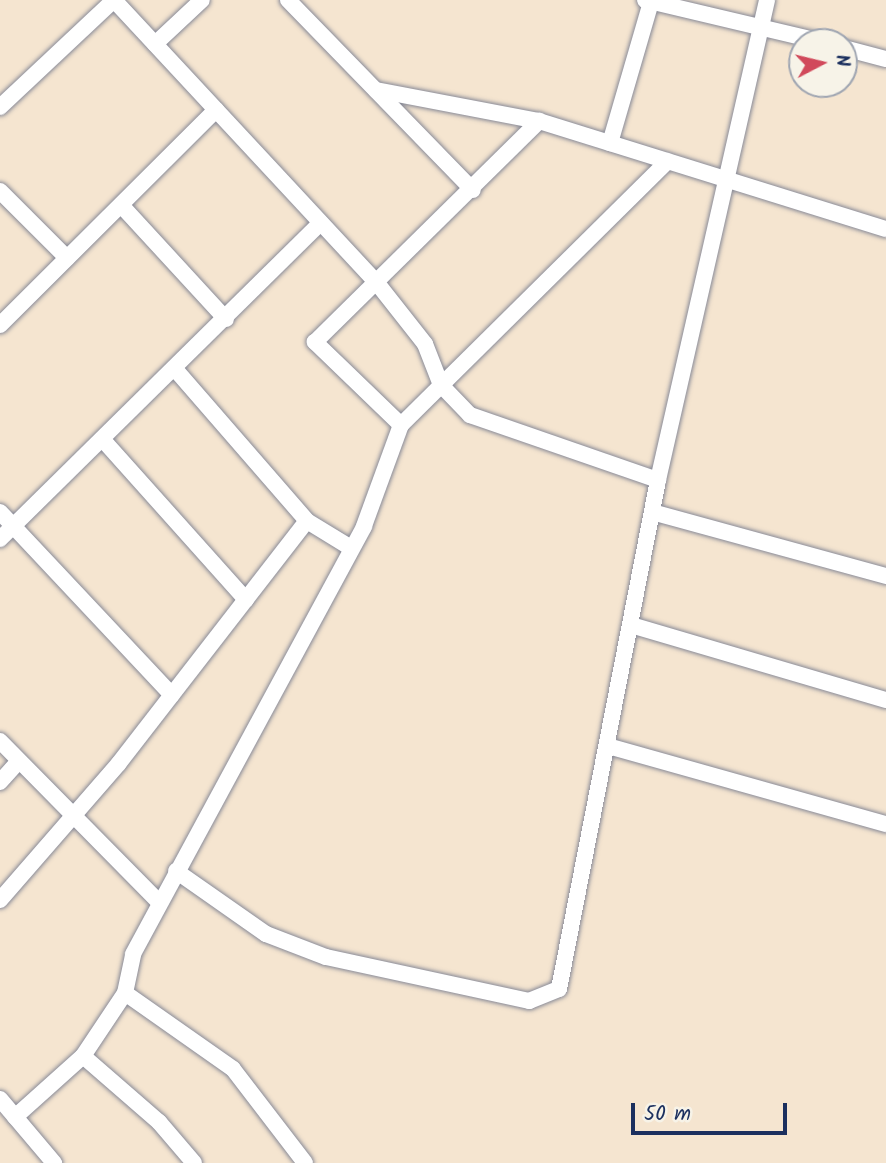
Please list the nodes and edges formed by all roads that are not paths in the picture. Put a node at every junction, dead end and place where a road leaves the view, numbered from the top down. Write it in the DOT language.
graph roads {
  1 [pos="114,0"];
  2 [pos="202,0"];
  3 [pos="288,0"];
  4 [pos="767,0"];
  5 [pos="648,1"];
  6 [pos="759,26"];
  7 [pos="788,33"];
  8 [pos="155,44"];
  9 [pos="858,52"];
  10 [pos="886,59"];
  11 [pos="376,90"];
  12 [pos="0,107"];
  13 [pos="216,110"];
  14 [pos="539,121"];
  15 [pos="610,143"];
  16 [pos="668,161"];
  17 [pos="724,175"];
  18 [pos="473,190"];
  19 [pos="0,191"];
  20 [pos="121,205"];
  21 [pos="321,223"];
  22 [pos="886,229"];
  23 [pos="67,258"];
  24 [pos="376,282"];
  25 [pos="226,319"];
  26 [pos="0,325"];
  27 [pos="175,369"];
  28 [pos="442,385"];
  29 [pos="401,425"];
  30 [pos="104,441"];
  31 [pos="658,480"];
  32 [pos="0,512"];
  33 [pos="652,512"];
  34 [pos="307,521"];
  35 [pos="13,527"];
  36 [pos="0,539"];
  37 [pos="351,548"];
  38 [pos="886,576"];
  39 [pos="246,600"];
  40 [pos="631,625"];
  41 [pos="172,695"];
  42 [pos="886,700"];
  43 [pos="0,741"];
  44 [pos="608,746"];
  45 [pos="19,761"];
  46 [pos="0,782"];
  47 [pos="71,814"];
  48 [pos="886,824"];
  49 [pos="176,871"];
  50 [pos="0,900"];
  51 [pos="159,902"];
  52 [pos="125,993"];
  53 [pos="83,1056"];
  54 [pos="0,1099"];
  55 [pos="15,1117"];
  56 [pos="54,1163"];
  57 [pos="194,1163"];
  58 [pos="305,1163"];
  1 -- 8 [label="street"];
  1 -- 12 [label="street"];
  2 -- 8 [label="street"];
  3 -- 11 [label="street"];
  4 -- 6 [label="street"];
  5 -- 6 [label="street"];
  5 -- 15 [label="street"];
  6 -- 7 [label="street"];
  6 -- 17 [label="street"];
  8 -- 13 [label="street"];
  9 -- 10 [label="street"];
  11 -- 14 [label="street"];
  11 -- 18 [label="street"];
  13 -- 20 [label="street"];
  13 -- 21 [label="street"];
  14 -- 15 [label="street"];
  14 -- 18 [label="street"];
  15 -- 16 [label="street"];
  16 -- 17 [label="street"];
  16 -- 28 [label="street"];
  17 -- 22 [label="street"];
  17 -- 31 [label="street"];
  18 -- 24 [label="street"];
  19 -- 23 [label="street"];
  20 -- 23 [label="street"];
  20 -- 25 [label="street"];
  21 -- 24 [label="street"];
  21 -- 25 [label="street"];
  23 -- 26 [label="street"];
  24 -- 28 [label="street"];
  24 -- 29 [label="street"];
  25 -- 27 [label="street"];
  27 -- 30 [label="street"];
  27 -- 34 [label="street"];
  28 -- 29 [label="street"];
  28 -- 31 [label="street"];
  29 -- 37 [label="street"];
  30 -- 35 [label="street"];
  30 -- 39 [label="street"];
  31 -- 33 [label="street"];
  32 -- 35 [label="street"];
  33 -- 38 [label="street"];
  33 -- 40 [label="street"];
  34 -- 37 [label="street"];
  34 -- 39 [label="street"];
  35 -- 36 [label="street"];
  35 -- 41 [label="street"];
  37 -- 49 [label="street"];
  39 -- 41 [label="street"];
  40 -- 42 [label="street"];
  40 -- 44 [label="street"];
  41 -- 47 [label="street"];
  43 -- 45 [label="street"];
  44 -- 48 [label="street"];
  44 -- 49 [label="street"];
  45 -- 46 [label="street"];
  45 -- 47 [label="street"];
  47 -- 50 [label="street"];
  47 -- 51 [label="street"];
  49 -- 51 [label="street"];
  51 -- 52 [label="street"];
  52 -- 53 [label="street"];
  52 -- 58 [label="street"];
  53 -- 55 [label="street"];
  53 -- 57 [label="street"];
  54 -- 55 [label="street"];
  55 -- 56 [label="street"];
}
